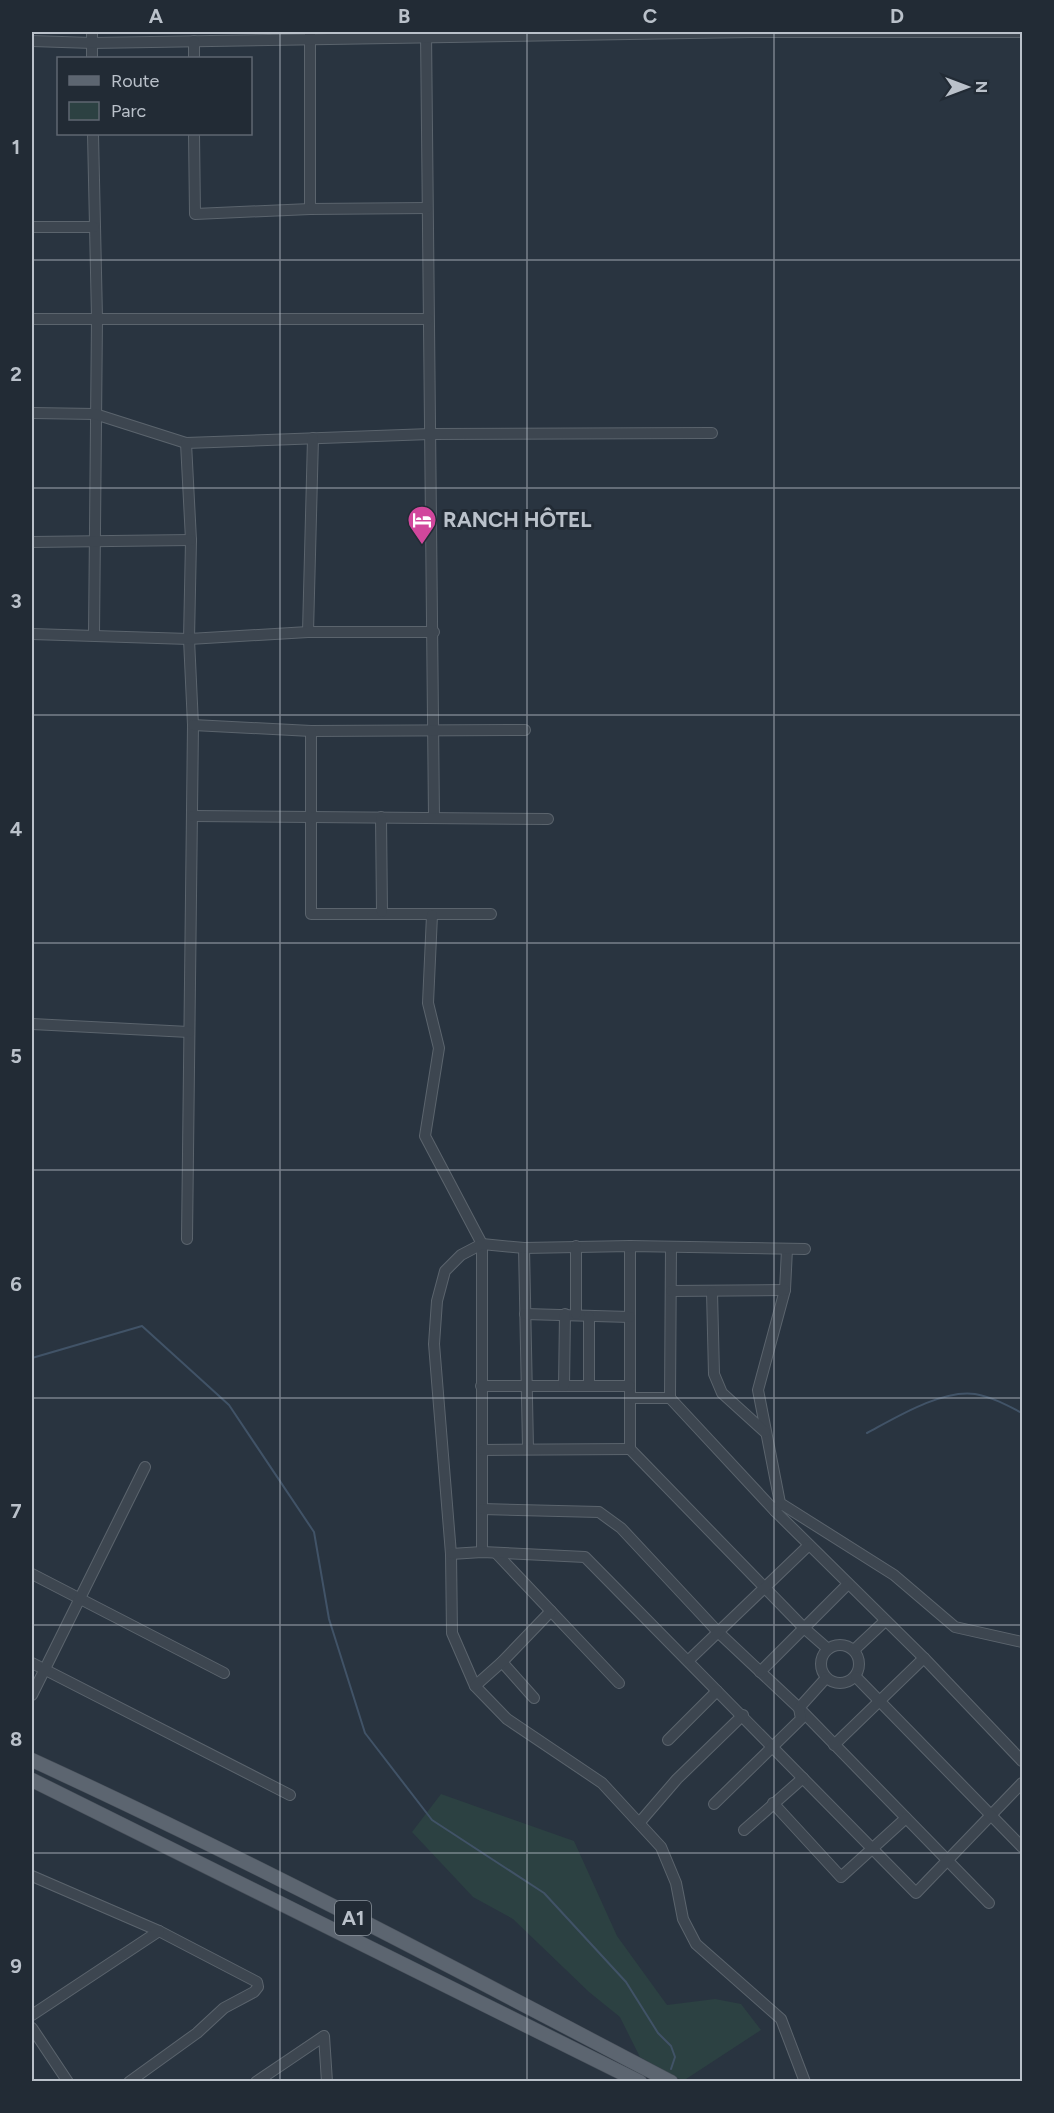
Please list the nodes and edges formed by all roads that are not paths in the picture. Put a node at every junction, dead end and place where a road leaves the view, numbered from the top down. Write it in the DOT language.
graph roads {
  1 [pos="1023,32"];
  2 [pos="426,34"];
  3 [pos="310,35"];
  4 [pos="92,37"];
  5 [pos="32,41"];
  6 [pos="194,41"];
  7 [pos="92,57"];
  8 [pos="194,57"];
  9 [pos="93,135"];
  10 [pos="195,135"];
  11 [pos="427,208"];
  12 [pos="310,209"];
  13 [pos="32,227"];
  14 [pos="94,227"];
  15 [pos="97,318"];
  16 [pos="32,319"];
  17 [pos="428,319"];
  18 [pos="32,413"];
  19 [pos="95,414"];
  20 [pos="712,432"];
  21 [pos="430,435"];
  22 [pos="313,438"];
  23 [pos="186,443"];
  24 [pos="191,540"];
  25 [pos="32,542"];
  26 [pos="94,542"];
  27 [pos="308,632"];
  28 [pos="434,632"];
  29 [pos="32,634"];
  30 [pos="94,634"];
  31 [pos="189,639"];
  32 [pos="194,726"];
  33 [pos="434,729"];
  34 [pos="525,730"];
  35 [pos="311,731"];
  36 [pos="193,816"];
  37 [pos="311,817"];
  38 [pos="381,817"];
  39 [pos="434,817"];
  40 [pos="549,819"];
  41 [pos="382,912"];
  42 [pos="491,914"];
  43 [pos="432,915"];
  44 [pos="32,1024"];
  45 [pos="189,1032"];
  46 [pos="187,1239"];
  47 [pos="482,1244"];
  48 [pos="576,1246"];
  49 [pos="630,1246"];
  50 [pos="671,1247"];
  51 [pos="524,1248"];
  52 [pos="787,1249"];
  53 [pos="805,1249"];
  54 [pos="785,1290"];
  55 [pos="671,1291"];
  56 [pos="712,1292"];
  57 [pos="525,1314"];
  58 [pos="570,1314"];
  59 [pos="589,1316"];
  60 [pos="630,1317"];
  61 [pos="526,1384"];
  62 [pos="482,1386"];
  63 [pos="564,1386"];
  64 [pos="589,1386"];
  65 [pos="630,1392"];
  66 [pos="670,1398"];
  67 [pos="765,1431"];
  68 [pos="528,1448"];
  69 [pos="630,1449"];
  70 [pos="482,1450"];
  71 [pos="145,1467"];
  72 [pos="778,1507"];
  73 [pos="482,1509"];
  74 [pos="808,1546"];
  75 [pos="482,1552"];
  76 [pos="496,1552"];
  77 [pos="451,1554"];
  78 [pos="32,1574"];
  79 [pos="848,1584"];
  80 [pos="764,1588"];
  81 [pos="80,1599"];
  82 [pos="551,1611"];
  83 [pos="885,1621"];
  84 [pos="804,1628"];
  85 [pos="718,1632"];
  86 [pos="1023,1642"];
  87 [pos="828,1649"];
  88 [pos="854,1650"];
  89 [pos="924,1658"];
  90 [pos="689,1660"];
  91 [pos="502,1662"];
  92 [pos="32,1663"];
  93 [pos="44,1670"];
  94 [pos="760,1672"];
  95 [pos="224,1673"];
  96 [pos="856,1677"];
  97 [pos="826,1678"];
  98 [pos="619,1683"];
  99 [pos="475,1686"];
  100 [pos="717,1691"];
  101 [pos="32,1695"];
  102 [pos="534,1698"];
  103 [pos="879,1702"];
  104 [pos="799,1708"];
  105 [pos="742,1714"];
  106 [pos="668,1740"];
  107 [pos="834,1745"];
  108 [pos="774,1748"];
  109 [pos="32,1760"];
  110 [pos="1023,1761"];
  111 [pos="803,1778"];
  112 [pos="32,1780"];
  113 [pos="1023,1783"];
  114 [pos="290,1795"];
  115 [pos="773,1803"];
  116 [pos="714,1804"];
  117 [pos="993,1815"];
  118 [pos="906,1818"];
  119 [pos="640,1822"];
  120 [pos="744,1830"];
  121 [pos="1023,1847"];
  122 [pos="875,1849"];
  123 [pos="948,1860"];
  124 [pos="32,1876"];
  125 [pos="989,1903"];
  126 [pos="159,1931"];
  127 [pos="32,2015"];
  128 [pos="32,2028"];
  129 [pos="68,2082"];
  130 [pos="129,2082"];
  131 [pos="256,2082"];
  132 [pos="327,2082"];
  133 [pos="640,2082"];
  134 [pos="670,2082"];
  135 [pos="805,2082"];
  1 -- 2 [label="street"];
  2 -- 3 [label="street"];
  2 -- 11 [label="street"];
  3 -- 6 [label="street"];
  3 -- 12 [label="street"];
  4 -- 5 [label="street"];
  4 -- 6 [label="street"];
  4 -- 7 [label="street"];
  6 -- 8 [label="street"];
  9 -- 14 [label="street"];
  10 -- 12 [label="street"];
  11 -- 12 [label="street"];
  11 -- 17 [label="street"];
  13 -- 14 [label="street"];
  14 -- 15 [label="street"];
  15 -- 16 [label="street"];
  15 -- 17 [label="street"];
  15 -- 19 [label="street"];
  17 -- 21 [label="street"];
  18 -- 19 [label="street"];
  19 -- 23 [label="street"];
  19 -- 26 [label="street"];
  20 -- 21 [label="street"];
  21 -- 22 [label="street"];
  21 -- 28 [label="street"];
  22 -- 23 [label="street"];
  22 -- 27 [label="street"];
  23 -- 24 [label="street"];
  24 -- 26 [label="street"];
  24 -- 31 [label="street"];
  25 -- 26 [label="street"];
  26 -- 30 [label="street"];
  27 -- 28 [label="street"];
  27 -- 31 [label="street"];
  28 -- 33 [label="street"];
  29 -- 30 [label="street"];
  30 -- 31 [label="street"];
  31 -- 32 [label="street"];
  32 -- 35 [label="street"];
  32 -- 36 [label="street"];
  33 -- 34 [label="street"];
  33 -- 35 [label="street"];
  33 -- 39 [label="street"];
  35 -- 37 [label="street"];
  36 -- 37 [label="street"];
  36 -- 45 [label="street"];
  37 -- 38 [label="street"];
  37 -- 41 [label="street"];
  38 -- 39 [label="street"];
  38 -- 41 [label="street"];
  39 -- 40 [label="street"];
  41 -- 43 [label="street"];
  42 -- 43 [label="street"];
  43 -- 47 [label="street"];
  44 -- 45 [label="street"];
  45 -- 46 [label="street"];
  47 -- 51 [label="street"];
  47 -- 62 [label="street"];
  47 -- 77 [label="street"];
  48 -- 49 [label="street"];
  48 -- 51 [label="street"];
  48 -- 58 [label="street"];
  49 -- 50 [label="street"];
  49 -- 60 [label="street"];
  50 -- 52 [label="street"];
  50 -- 55 [label="street"];
  51 -- 57 [label="street"];
  52 -- 53 [label="street"];
  52 -- 54 [label="street"];
  54 -- 56 [label="street"];
  54 -- 67 [label="street"];
  55 -- 56 [label="street"];
  55 -- 66 [label="street"];
  56 -- 67 [label="street"];
  57 -- 58 [label="street"];
  57 -- 61 [label="street"];
  58 -- 59 [label="street"];
  58 -- 63 [label="street"];
  59 -- 60 [label="street"];
  59 -- 64 [label="street"];
  60 -- 65 [label="street"];
  61 -- 62 [label="street"];
  61 -- 63 [label="street"];
  61 -- 68 [label="street"];
  62 -- 70 [label="street"];
  63 -- 64 [label="street"];
  64 -- 65 [label="street"];
  65 -- 66 [label="street"];
  65 -- 69 [label="street"];
  66 -- 72 [label="street"];
  67 -- 72 [label="street"];
  68 -- 69 [label="street"];
  68 -- 70 [label="street"];
  69 -- 80 [label="street"];
  70 -- 73 [label="street"];
  71 -- 81 [label="street"];
  72 -- 74 [label="street"];
  72 -- 86 [label="street"];
  73 -- 75 [label="street"];
  73 -- 85 [label="street"];
  74 -- 79 [label="street"];
  74 -- 80 [label="street"];
  75 -- 76 [label="street"];
  75 -- 77 [label="street"];
  76 -- 82 [label="street"];
  76 -- 90 [label="street"];
  77 -- 99 [label="street"];
  78 -- 81 [label="street"];
  79 -- 83 [label="street"];
  79 -- 84 [label="street"];
  80 -- 84 [label="street"];
  80 -- 85 [label="street"];
  81 -- 93 [label="street"];
  81 -- 95 [label="street"];
  82 -- 91 [label="street"];
  82 -- 98 [label="street"];
  83 -- 88 [label="street"];
  83 -- 89 [label="street"];
  84 -- 87 [label="street"];
  84 -- 94 [label="street"];
  85 -- 90 [label="street"];
  85 -- 94 [label="street"];
  87 -- 88 [label="street"];
  87 -- 97 [label="street"];
  88 -- 96 [label="street"];
  89 -- 103 [label="street"];
  89 -- 110 [label="street"];
  90 -- 100 [label="street"];
  91 -- 99 [label="street"];
  91 -- 102 [label="street"];
  92 -- 93 [label="street"];
  93 -- 101 [label="street"];
  93 -- 114 [label="street"];
  94 -- 104 [label="street"];
  96 -- 97 [label="street"];
  96 -- 103 [label="street"];
  97 -- 104 [label="street"];
  99 -- 119 [label="street"];
  100 -- 105 [label="street"];
  100 -- 106 [label="street"];
  103 -- 107 [label="street"];
  103 -- 117 [label="street"];
  104 -- 107 [label="street"];
  104 -- 108 [label="street"];
  105 -- 108 [label="street"];
  105 -- 119 [label="street"];
  107 -- 118 [label="street"];
  108 -- 111 [label="street"];
  108 -- 116 [label="street"];
  109 -- 134 [label="main road, A1"];
  111 -- 115 [label="street"];
  111 -- 122 [label="street"];
  112 -- 133 [label="main road, A1"];
  113 -- 117 [label="street"];
  115 -- 120 [label="street"];
  115 -- 122 [label="street"];
  117 -- 121 [label="street"];
  117 -- 123 [label="street"];
  118 -- 122 [label="street"];
  118 -- 123 [label="street"];
  119 -- 135 [label="street"];
  122 -- 123 [label="street"];
  123 -- 125 [label="street"];
  124 -- 126 [label="street"];
  126 -- 127 [label="street"];
  126 -- 130 [label="street"];
  128 -- 129 [label="street"];
  131 -- 132 [label="street"];
}
